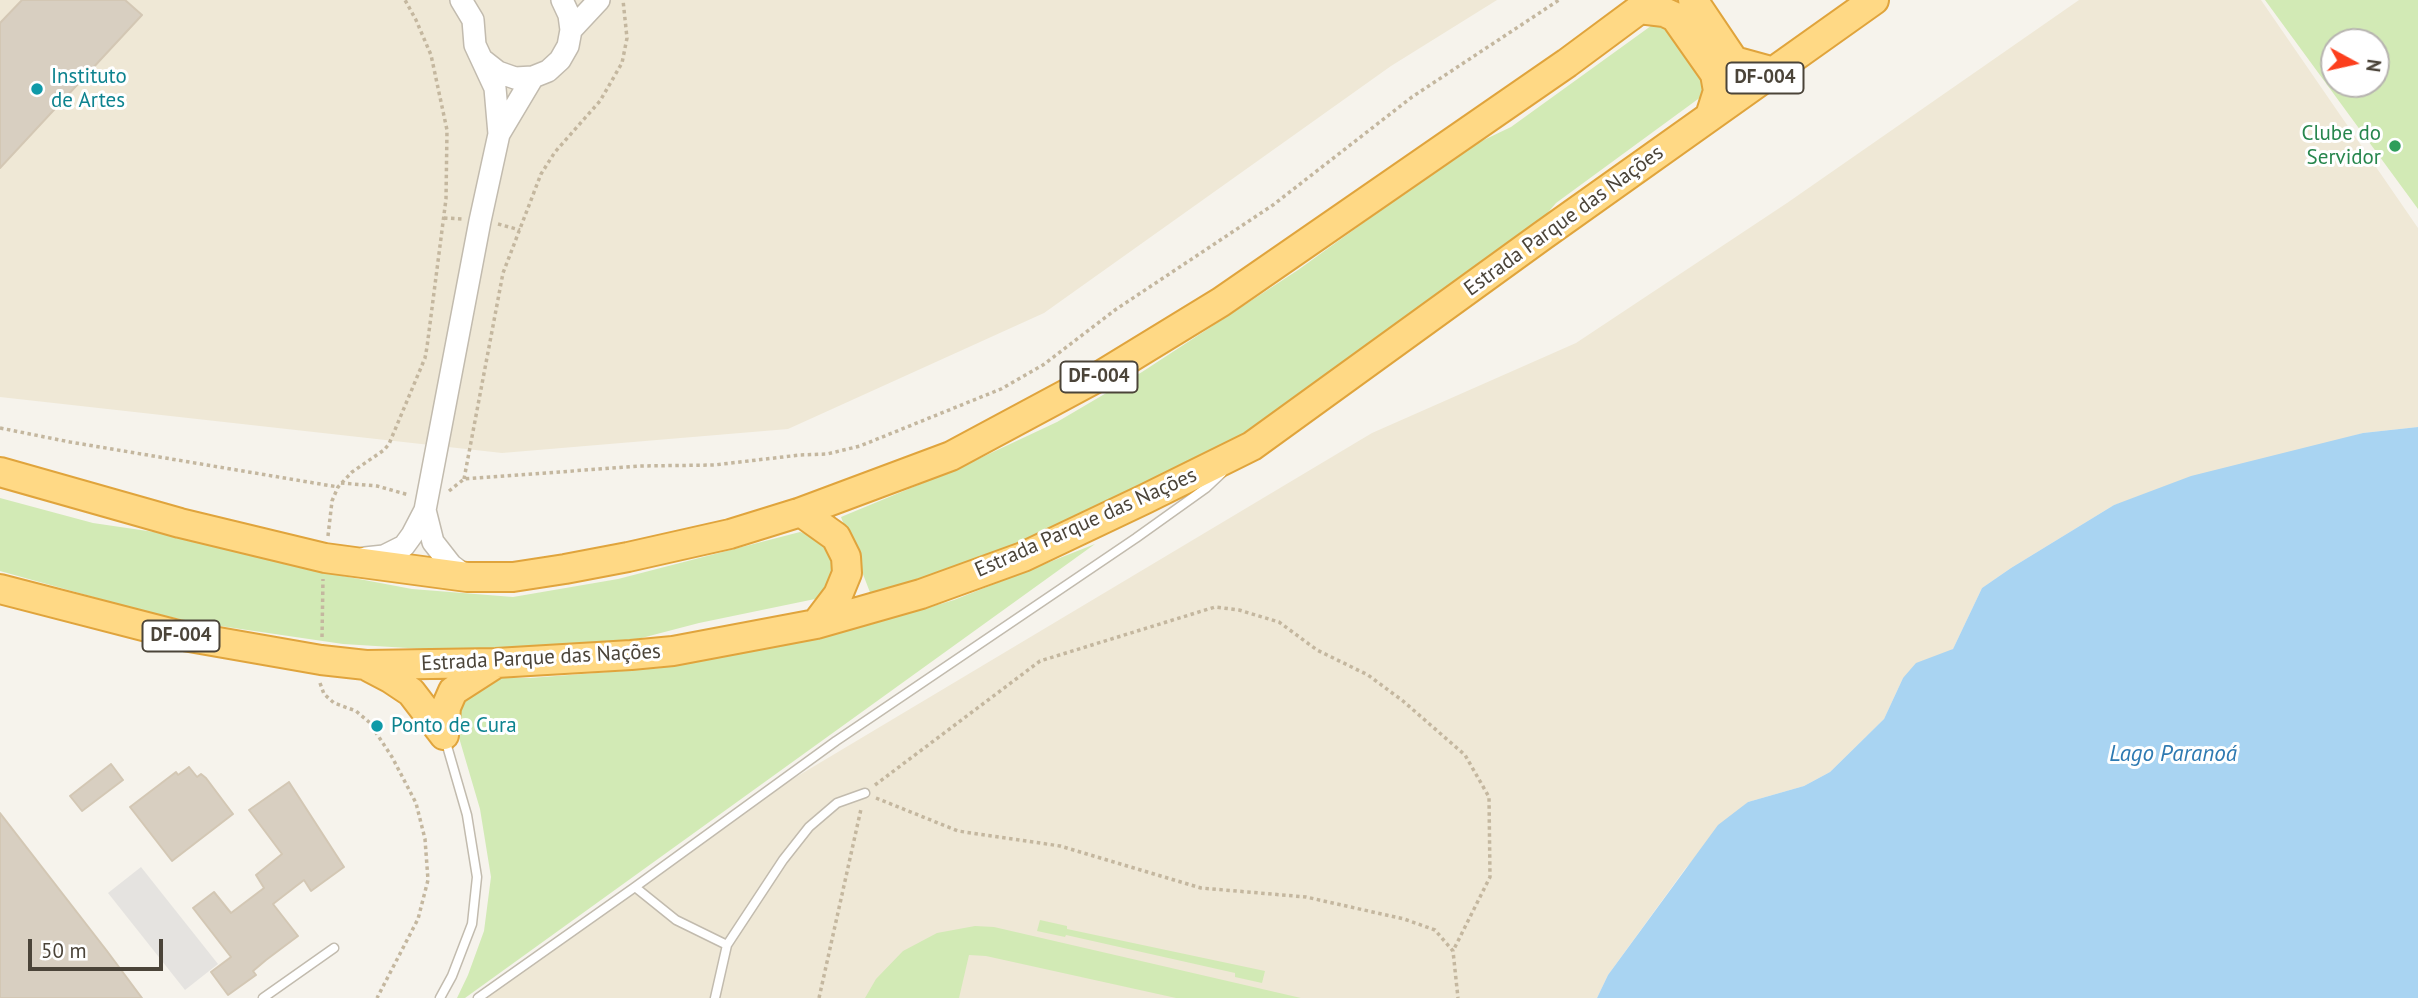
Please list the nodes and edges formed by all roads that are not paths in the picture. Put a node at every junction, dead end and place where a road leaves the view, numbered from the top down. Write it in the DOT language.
graph roads {
  1 [pos="461,0"];
  2 [pos="482,0"];
  3 [pos="562,0"];
  4 [pos="599,0"];
  5 [pos="1693,0"];
  6 [pos="1874,0"];
  7 [pos="1646,5"];
  8 [pos="473,20"];
  9 [pos="571,30"];
  10 [pos="484,61"];
  11 [pos="1774,72"];
  12 [pos="533,77"];
  13 [pos="1710,116"];
  14 [pos="499,134"];
  15 [pos="1252,446"];
  16 [pos="0,472"];
  17 [pos="0,486"];
  18 [pos="426,506"];
  19 [pos="801,512"];
  20 [pos="180,523"];
  21 [pos="331,559"];
  22 [pos="467,577"];
  23 [pos="0,589"];
  24 [pos="816,624"];
  25 [pos="496,663"];
  26 [pos="366,666"];
  27 [pos="444,735"];
  28 [pos="865,793"];
  29 [pos="635,887"];
  30 [pos="727,945"];
  31 [pos="334,948"];
  32 [pos="263,998"];
  33 [pos="440,998"];
  34 [pos="478,998"];
  35 [pos="715,998"];
  1 -- 8 [label="street"];
  2 -- 8 [label="street"];
  3 -- 9 [label="street"];
  4 -- 9 [label="street"];
  5 -- 11 [label="highway"];
  6 -- 11 [label="highway, Estrada Parque das Nações / DF-004"];
  7 -- 13 [label="highway"];
  7 -- 19 [label="highway, DF-004"];
  8 -- 10 [label="street"];
  9 -- 12 [label="street"];
  10 -- 12 [label="street"];
  10 -- 14 [label="street"];
  11 -- 13 [label="highway, Estrada Parque das Nações / DF-004"];
  12 -- 14 [label="street"];
  13 -- 15 [label="highway, Estrada Parque das Nações / DF-004"];
  14 -- 18 [label="street"];
  15 -- 24 [label="highway, Estrada Parque das Nações / DF-004"];
  15 -- 29 [label="lane"];
  16 -- 20 [label="highway, DF-004"];
  17 -- 20 [label="highway"];
  18 -- 21 [label="street"];
  18 -- 22 [label="street"];
  19 -- 22 [label="highway, DF-004"];
  19 -- 24 [label="highway"];
  20 -- 21 [label="highway, DF-004"];
  21 -- 22 [label="highway, DF-004"];
  23 -- 26 [label="highway, Estrada Parque das Nações / DF-004"];
  24 -- 25 [label="highway, Estrada Parque das Nações / DF-004"];
  25 -- 26 [label="highway, Estrada Parque das Nações / DF-004"];
  25 -- 27 [label="highway"];
  26 -- 27 [label="highway"];
  27 -- 33 [label="lane"];
  28 -- 30 [label="lane"];
  29 -- 30 [label="lane"];
  29 -- 34 [label="lane"];
  30 -- 35 [label="lane"];
  31 -- 32 [label="lane"];
}
